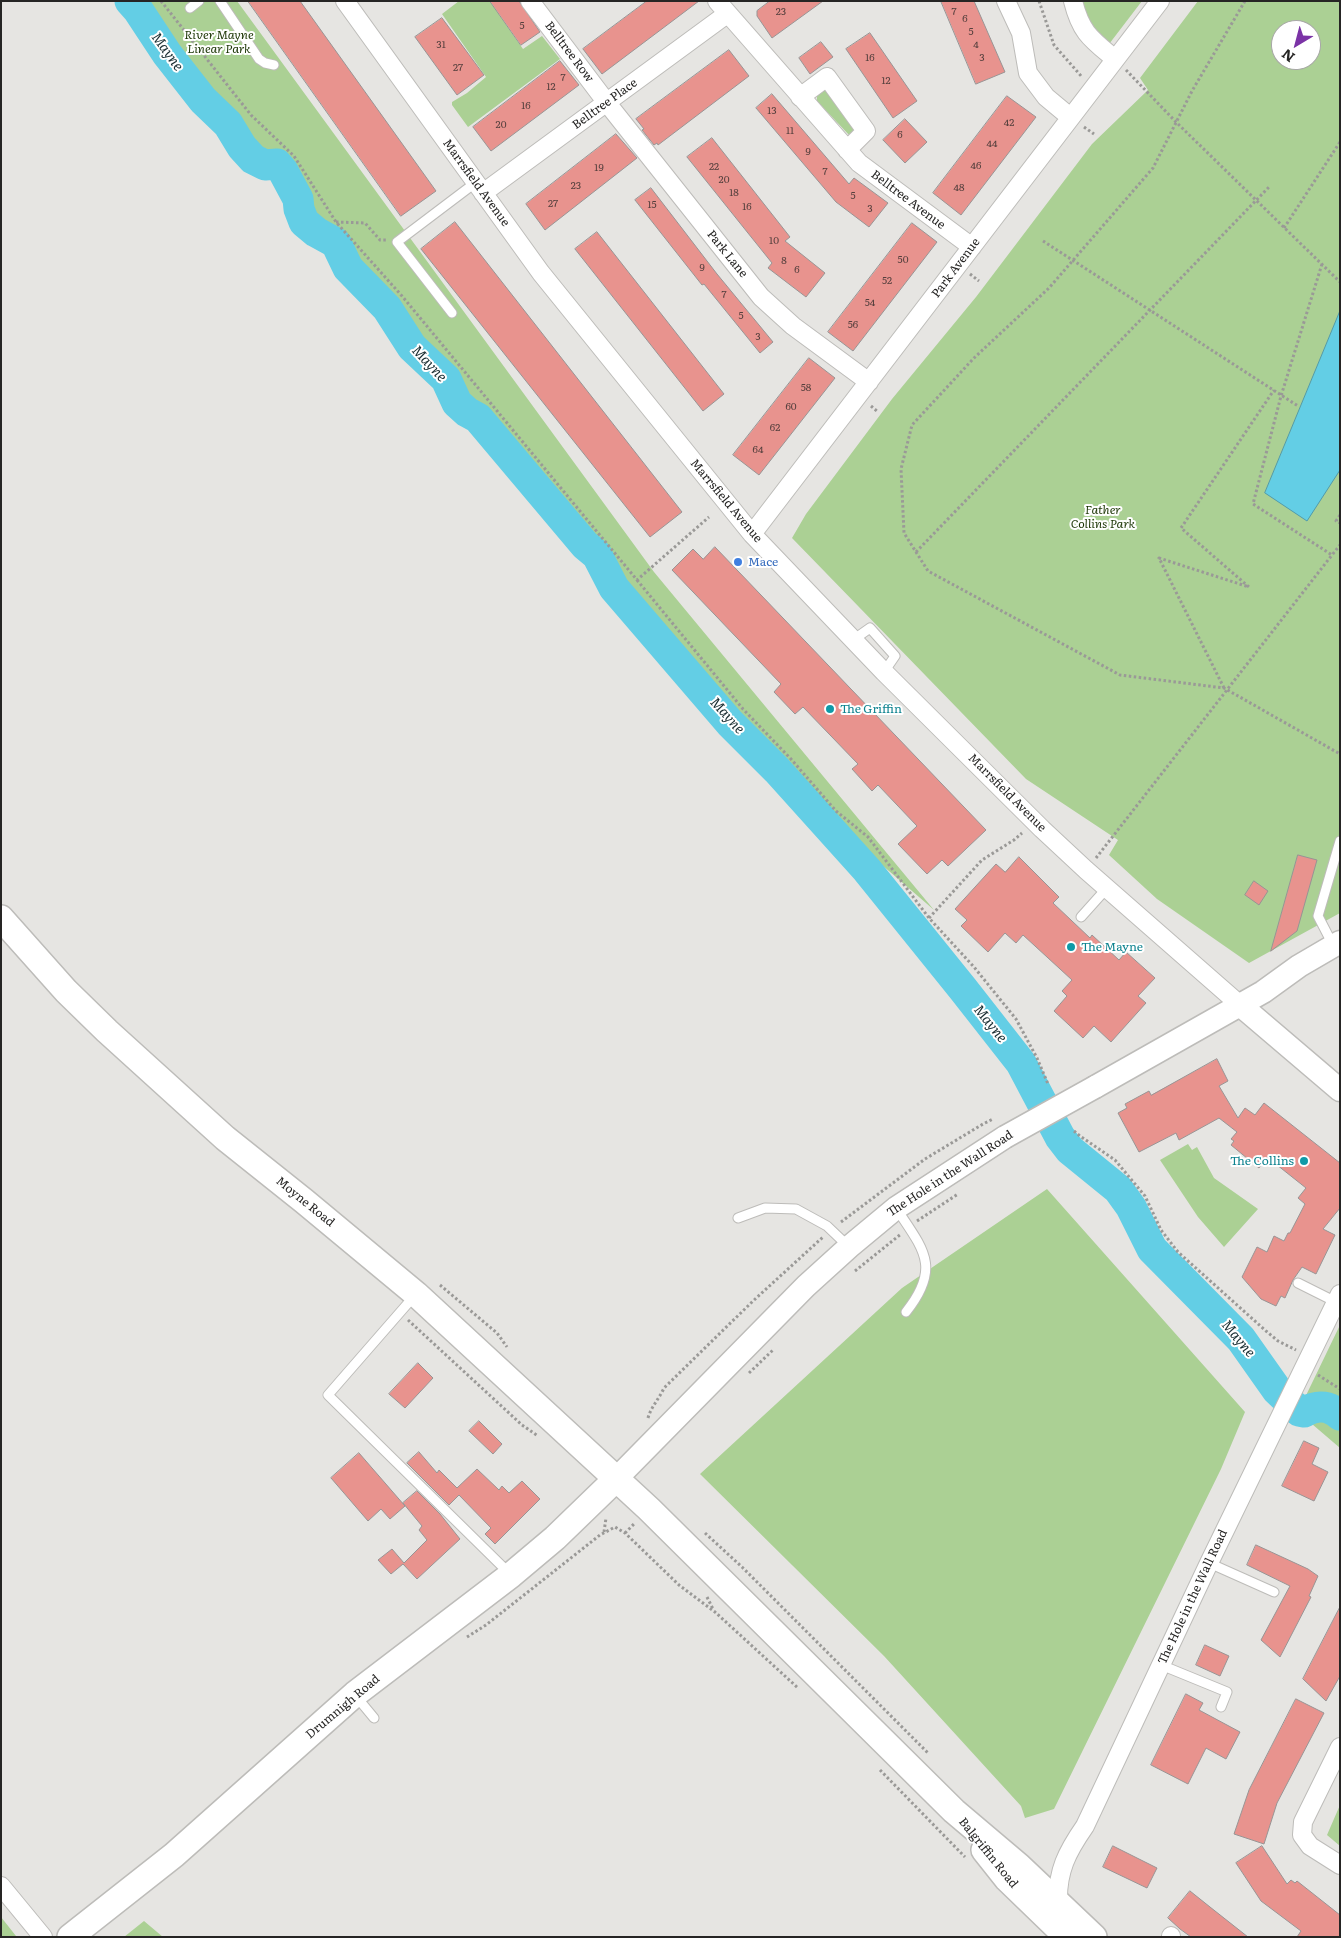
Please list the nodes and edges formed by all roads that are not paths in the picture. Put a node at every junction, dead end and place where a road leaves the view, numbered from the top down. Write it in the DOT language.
graph roads {
  1 [pos="199,1"];
  2 [pos="220,1"];
  3 [pos="345,1"];
  4 [pos="530,1"];
  5 [pos="1006,1"];
  6 [pos="1073,1"];
  7 [pos="1160,1"];
  8 [pos="190,8"];
  9 [pos="722,8"];
  10 [pos="1115,59"];
  11 [pos="274,65"];
  12 [pos="800,97"];
  13 [pos="607,103"];
  14 [pos="1070,117"];
  15 [pos="847,150"];
  16 [pos="479,188"];
  17 [pos="972,247"];
  18 [pos="452,313"];
  19 [pos="869,382"];
  20 [pos="752,534"];
  21 [pos="1340,842"];
  22 [pos="1107,888"];
  23 [pos="1080,917"];
  24 [pos="1,918"];
  25 [pos="1336,944"];
  26 [pos="1239,1004"];
  27 [pos="1340,1090"];
  28 [pos="896,1208"];
  29 [pos="738,1218"];
  30 [pos="849,1247"];
  31 [pos="1298,1283"];
  32 [pos="1338,1298"];
  33 [pos="408,1303"];
  34 [pos="906,1312"];
  35 [pos="616,1479"];
  36 [pos="1209,1563"];
  37 [pos="511,1576"];
  38 [pos="1274,1592"];
  39 [pos="1161,1665"];
  40 [pos="354,1694"];
  41 [pos="1221,1707"];
  42 [pos="374,1718"];
  43 [pos="1340,1746"];
  44 [pos="954,1811"];
  45 [pos="1340,1866"];
  46 [pos="1,1886"];
  47 [pos="1058,1903"];
  48 [pos="42,1937"];
  49 [pos="70,1937"];
  50 [pos="1067,1937"];
  51 [pos="1094,1937"];
  1 -- 8 [label="lane"];
  2 -- 11 [label="lane"];
  3 -- 16 [label="street, Marrsfield Avenue"];
  4 -- 13 [label="street, Belltree Row"];
  5 -- 14 [label="street"];
  6 -- 10 [label="street"];
  7 -- 10 [label="street, Park Avenue"];
  9 -- 12 [label="street, Belltree Avenue"];
  9 -- 13 [label="street, Belltree Place"];
  10 -- 14 [label="street, Park Avenue"];
  12 -- 15 [label="street, Belltree Avenue"];
  12 -- 15 [label="street"];
  13 -- 16 [label="street, Belltree Place"];
  13 -- 19 [label="street, Park Lane"];
  14 -- 17 [label="street, Park Avenue"];
  15 -- 17 [label="street, Belltree Avenue"];
  16 -- 18 [label="lane"];
  16 -- 20 [label="street, Marrsfield Avenue"];
  17 -- 19 [label="street, Park Avenue"];
  19 -- 20 [label="street, Park Avenue"];
  20 -- 22 [label="street, Marrsfield Avenue"];
  21 -- 25 [label="lane"];
  22 -- 23 [label="lane"];
  22 -- 26 [label="street, Marrsfield Avenue"];
  24 -- 33 [label="main road, Moyne Road"];
  25 -- 26 [label="street, The Hole in the Wall Road"];
  26 -- 27 [label="street"];
  26 -- 28 [label="street, The Hole in the Wall Road, bridge"];
  28 -- 30 [label="street, The Hole in the Wall Road"];
  28 -- 34 [label="lane"];
  29 -- 30 [label="lane"];
  30 -- 35 [label="street, The Hole in the Wall Road"];
  31 -- 32 [label="lane"];
  32 -- 36 [label="street, The Hole in the Wall Road"];
  33 -- 35 [label="main road, Moyne Road"];
  33 -- 37 [label="lane"];
  35 -- 37 [label="main road, Drumnigh Road"];
  35 -- 44 [label="main road, Moyne Road"];
  36 -- 38 [label="lane"];
  36 -- 39 [label="street, The Hole in the Wall Road"];
  37 -- 40 [label="main road, Drumnigh Road"];
  39 -- 41 [label="lane"];
  39 -- 47 [label="street, The Hole in the Wall Road"];
  40 -- 42 [label="lane"];
  40 -- 49 [label="main road, Drumnigh Road"];
  43 -- 45 [label="street"];
  44 -- 47 [label="main road"];
  44 -- 50 [label="main road, Balgriffin Road"];
  46 -- 48 [label="street"];
  47 -- 51 [label="main road"];
}
